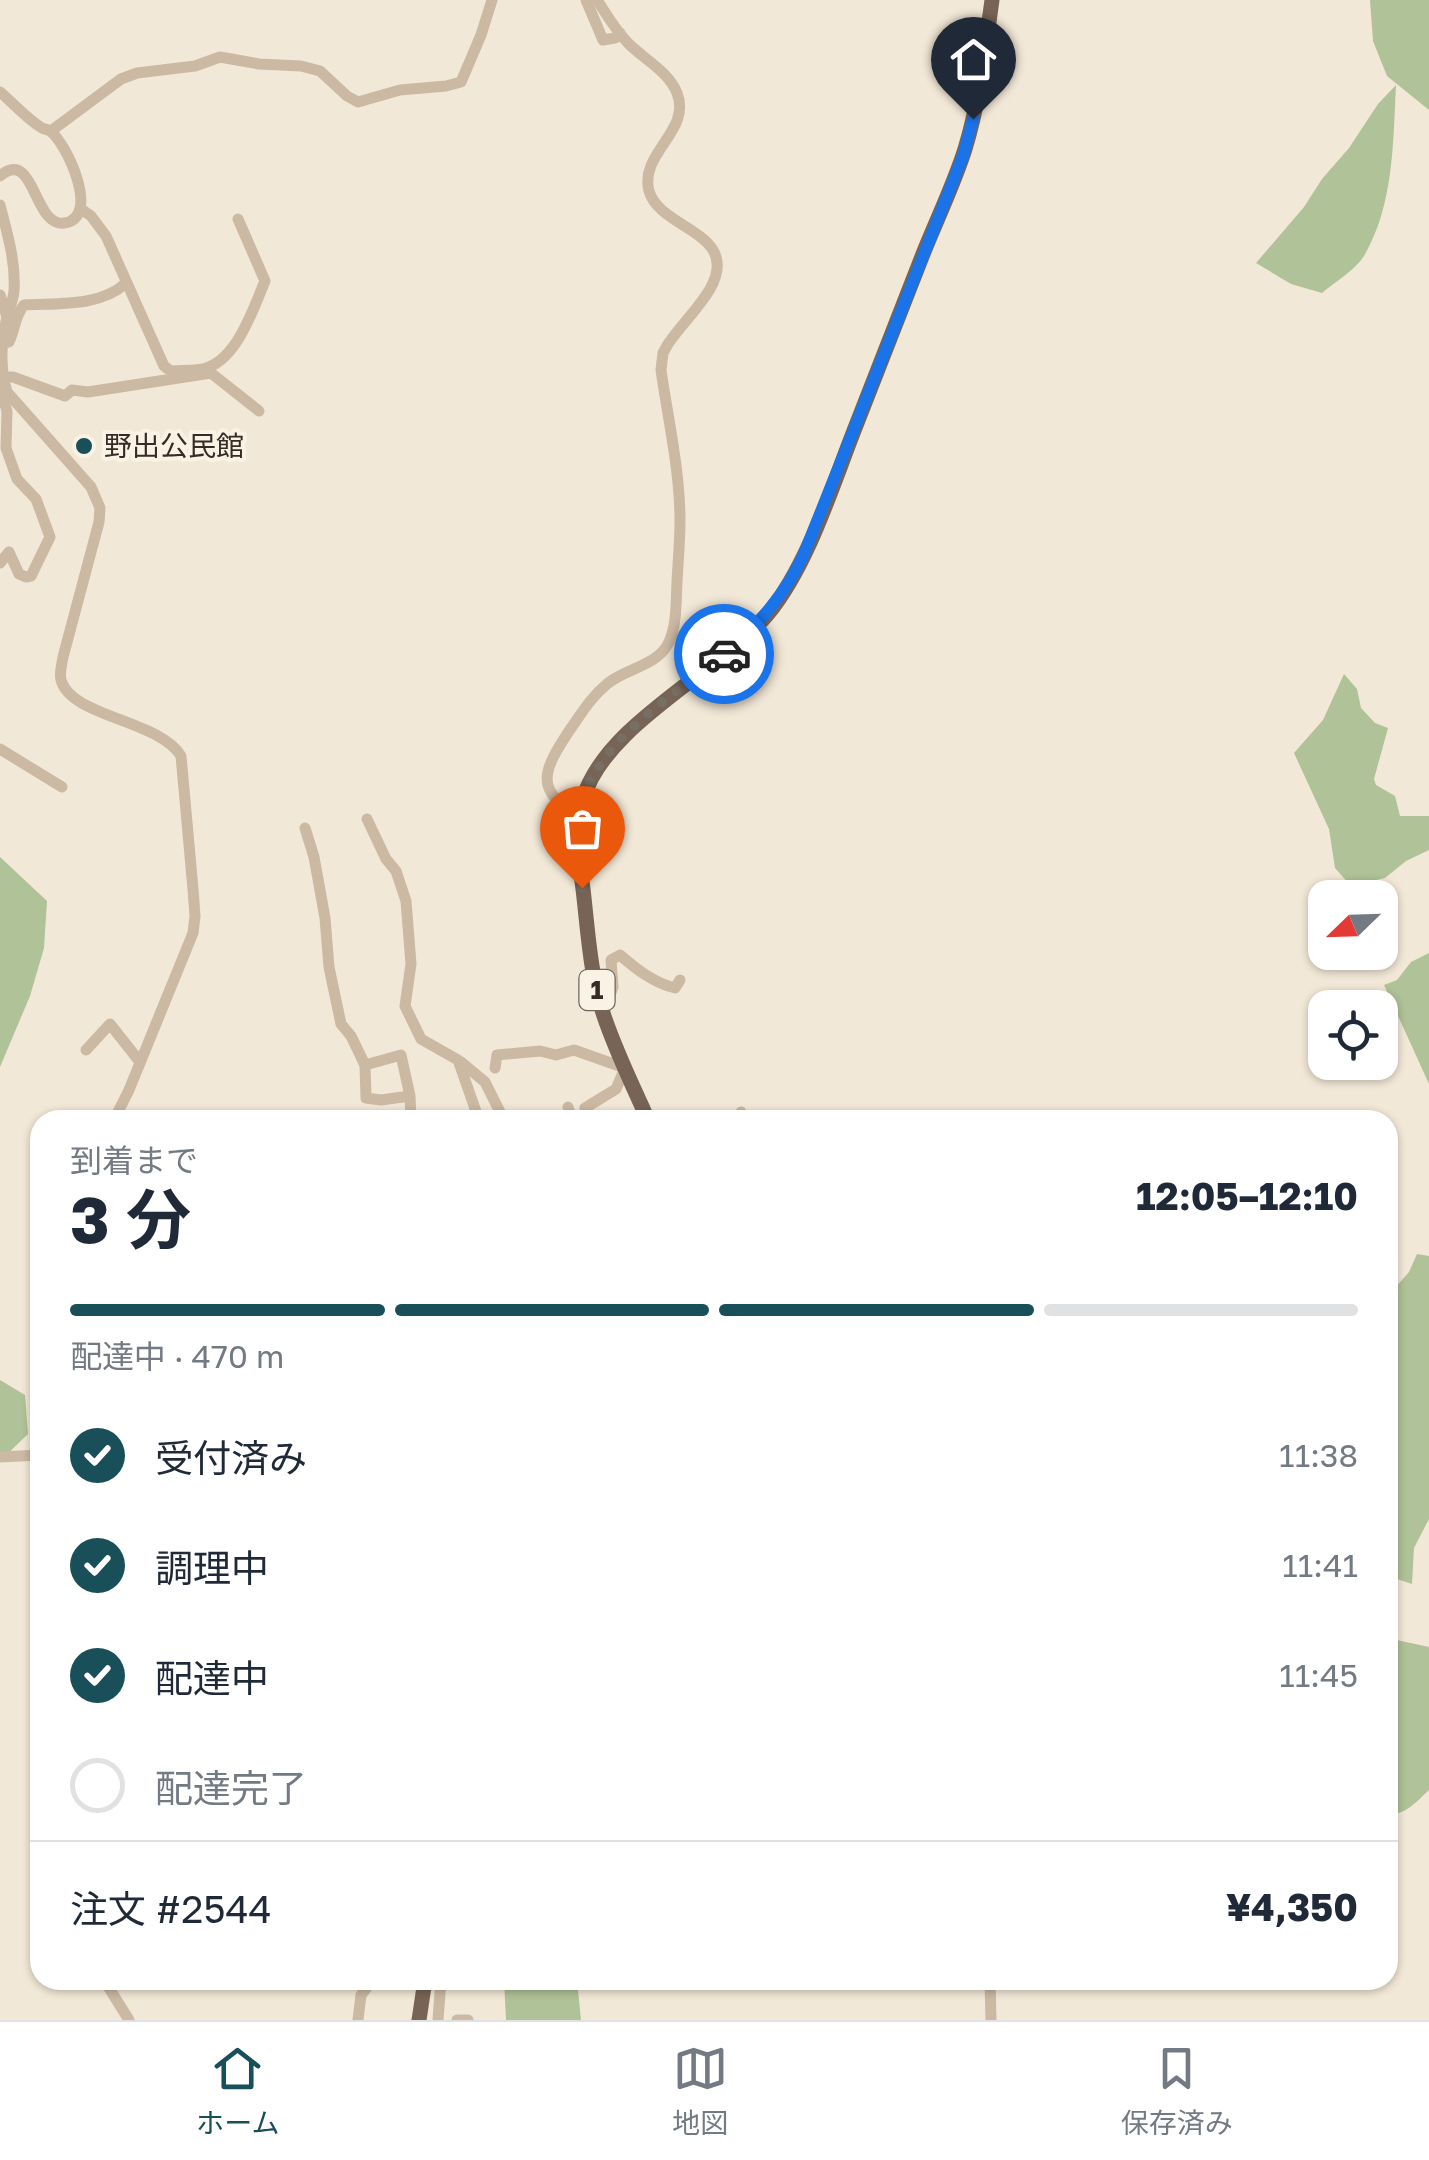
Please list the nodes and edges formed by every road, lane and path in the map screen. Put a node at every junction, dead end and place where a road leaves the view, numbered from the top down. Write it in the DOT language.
graph roads {
  1 [pos="492,0"];
  2 [pos="586,0"];
  3 [pos="597,0"];
  4 [pos="992,0"];
  5 [pos="620,33"];
  6 [pos="0,92"];
  7 [pos="51,131"];
  8 [pos="0,176"];
  9 [pos="0,204"];
  10 [pos="82,210"];
  11 [pos="238,219"];
  12 [pos="126,283"];
  13 [pos="0,295"];
  14 [pos="7,316"];
  15 [pos="4,343"];
  16 [pos="1,360"];
  17 [pos="3,381"];
  18 [pos="259,411"];
  19 [pos="0,563"];
  20 [pos="0,749"];
  21 [pos="62,786"];
  22 [pos="580,816"];
  23 [pos="367,820"];
  24 [pos="305,828"];
  25 [pos="680,980"];
  26 [pos="603,1014"];
  27 [pos="86,1050"];
  28 [pos="458,1060"];
  29 [pos="140,1062"];
  30 [pos="365,1065"];
  31 [pos="495,1068"];
  32 [pos="624,1068"];
  33 [pos="410,1096"];
  34 [pos="568,1106"];
  35 [pos="119,1110"];
  36 [pos="411,1110"];
  37 [pos="476,1110"];
  38 [pos="499,1110"];
  39 [pos="569,1110"];
  40 [pos="586,1110"];
  41 [pos="643,1110"];
  42 [pos="30,1456"];
  43 [pos="0,1457"];
  44 [pos="110,1990"];
  45 [pos="364,1990"];
  46 [pos="424,1990"];
  47 [pos="440,1990"];
  48 [pos="990,1990"];
  49 [pos="129,2020"];
  50 [pos="358,2020"];
  51 [pos="419,2020"];
  52 [pos="438,2020"];
  53 [pos="457,2020"];
  54 [pos="468,2020"];
  55 [pos="992,2020"];
  1 -- 7 [label="street"];
  2 -- 5 [label="street"];
  3 -- 5 [label="street"];
  4 -- 22 [label="main road, 1"];
  5 -- 22 [label="street"];
  6 -- 7 [label="street"];
  7 -- 10 [label="street"];
  8 -- 10 [label="street"];
  9 -- 14 [label="street"];
  10 -- 12 [label="street"];
  11 -- 12 [label="street"];
  12 -- 15 [label="street"];
  13 -- 14 [label="street"];
  14 -- 15 [label="street"];
  15 -- 16 [label="street"];
  16 -- 17 [label="street"];
  17 -- 18 [label="street"];
  17 -- 19 [label="street"];
  17 -- 29 [label="street"];
  20 -- 21 [label="street"];
  22 -- 26 [label="main road, 1"];
  23 -- 28 [label="street"];
  24 -- 30 [label="street"];
  25 -- 26 [label="street"];
  26 -- 32 [label="main road, 1"];
  27 -- 29 [label="street"];
  28 -- 37 [label="street"];
  28 -- 38 [label="street"];
  29 -- 35 [label="street"];
  30 -- 33 [label="street"];
  30 -- 33 [label="street"];
  31 -- 32 [label="street"];
  32 -- 40 [label="street"];
  32 -- 41 [label="main road, 1"];
  33 -- 36 [label="street"];
  34 -- 39 [label="street"];
  42 -- 43 [label="street"];
  44 -- 49 [label="street"];
  45 -- 50 [label="street"];
  46 -- 51 [label="main road"];
  47 -- 52 [label="street"];
  48 -- 55 [label="street"];
  53 -- 54 [label="street"];
}
